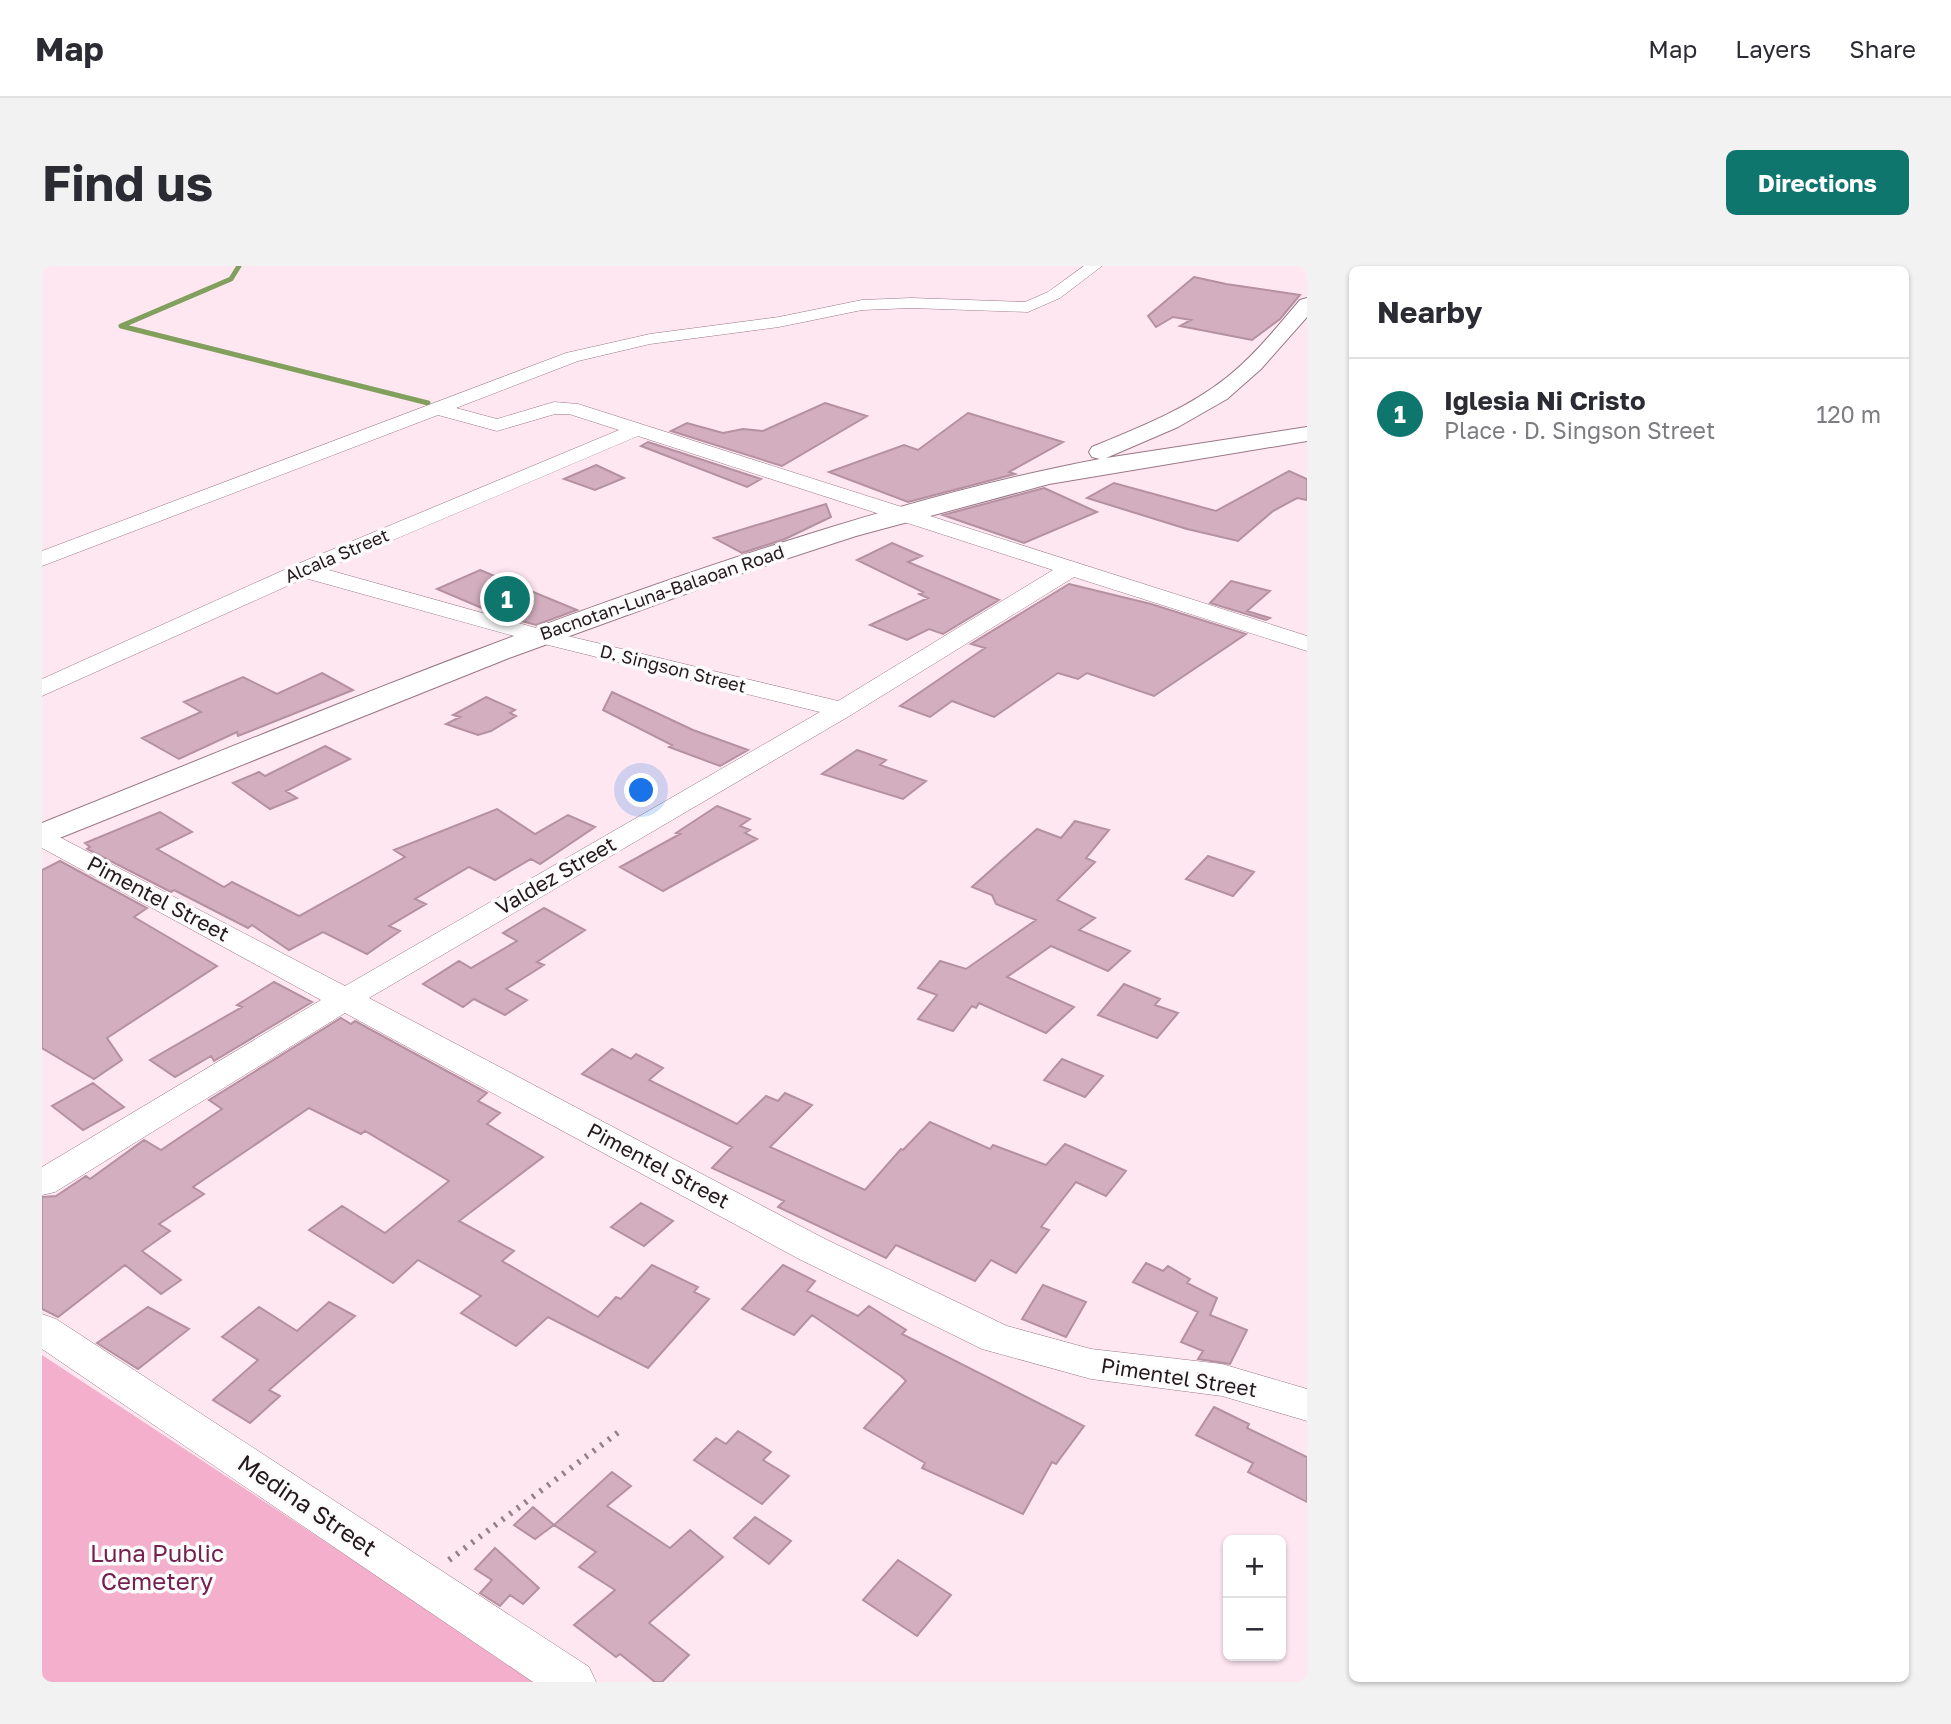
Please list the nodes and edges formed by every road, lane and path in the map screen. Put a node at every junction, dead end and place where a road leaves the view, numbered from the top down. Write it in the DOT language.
graph roads {
  1 [pos="1094,266"];
  2 [pos="1307,304"];
  3 [pos="435,408"];
  4 [pos="635,430"];
  5 [pos="1307,434"];
  6 [pos="1059,475"];
  7 [pos="904,514"];
  8 [pos="42,559"];
  9 [pos="1070,569"];
  10 [pos="303,570"];
  11 [pos="540,636"];
  12 [pos="1307,644"];
  13 [pos="42,688"];
  14 [pos="842,710"];
  15 [pos="42,836"];
  16 [pos="345,999"];
  17 [pos="42,1183"];
  18 [pos="42,1329"];
  19 [pos="1307,1405"];
  20 [pos="620,1431"];
  21 [pos="421,1581"];
  22 [pos="572,1682"];
  1 -- 3 [label="street"];
  2 -- 6 [label="main road"];
  3 -- 4 [label="street"];
  3 -- 8 [label="street"];
  4 -- 7 [label="street"];
  4 -- 10 [label="street, Alcala Street"];
  5 -- 6 [label="main road, Bacnotan-Luna-Balaoan Road"];
  6 -- 7 [label="main road, Bacnotan-Luna-Balaoan Road"];
  7 -- 9 [label="street"];
  7 -- 11 [label="main road, Bacnotan-Luna-Balaoan Road"];
  9 -- 12 [label="street"];
  9 -- 14 [label="street, Valdez Street"];
  10 -- 11 [label="street, D. Singson Street"];
  10 -- 13 [label="street, Alcala Street"];
  11 -- 14 [label="street, D. Singson Street"];
  11 -- 15 [label="main road, Bacnotan-Luna-Balaoan Road"];
  14 -- 16 [label="street, Valdez Street"];
  15 -- 16 [label="street, Pimentel Street"];
  16 -- 17 [label="street, Valdez Street"];
  16 -- 19 [label="street, Pimentel Street"];
  18 -- 21 [label="street, Medina Street"];
  20 -- 21 [label="path"];
  21 -- 22 [label="street, Medina Street"];
}
